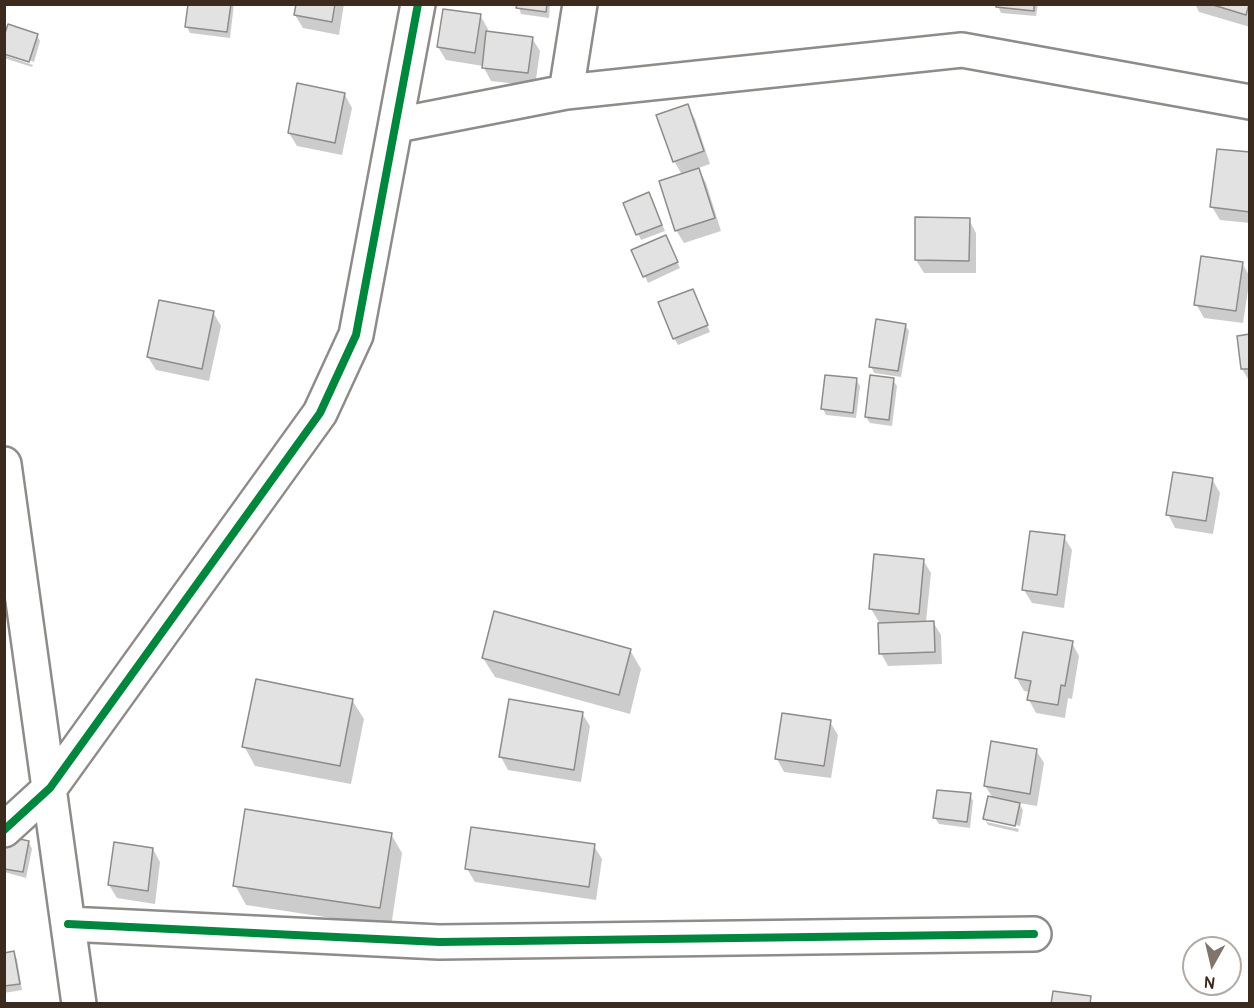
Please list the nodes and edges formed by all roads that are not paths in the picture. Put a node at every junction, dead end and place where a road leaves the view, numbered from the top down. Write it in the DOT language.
graph roads {
  1 [pos="418,4"];
  2 [pos="580,4"];
  3 [pos="566,92"];
  4 [pos="1250,102"];
  5 [pos="397,125"];
  6 [pos="4,464"];
  7 [pos="50,788"];
  8 [pos="4,830"];
  9 [pos="68,924"];
  10 [pos="1034,934"];
  11 [pos="79,1004"];
  1 -- 5 [label="street"];
  2 -- 3 [label="street"];
  3 -- 4 [label="street"];
  3 -- 5 [label="street"];
  5 -- 7 [label="street"];
  6 -- 7 [label="street"];
  7 -- 8 [label="street"];
  7 -- 9 [label="street"];
  9 -- 10 [label="street"];
  9 -- 11 [label="street"];
}
